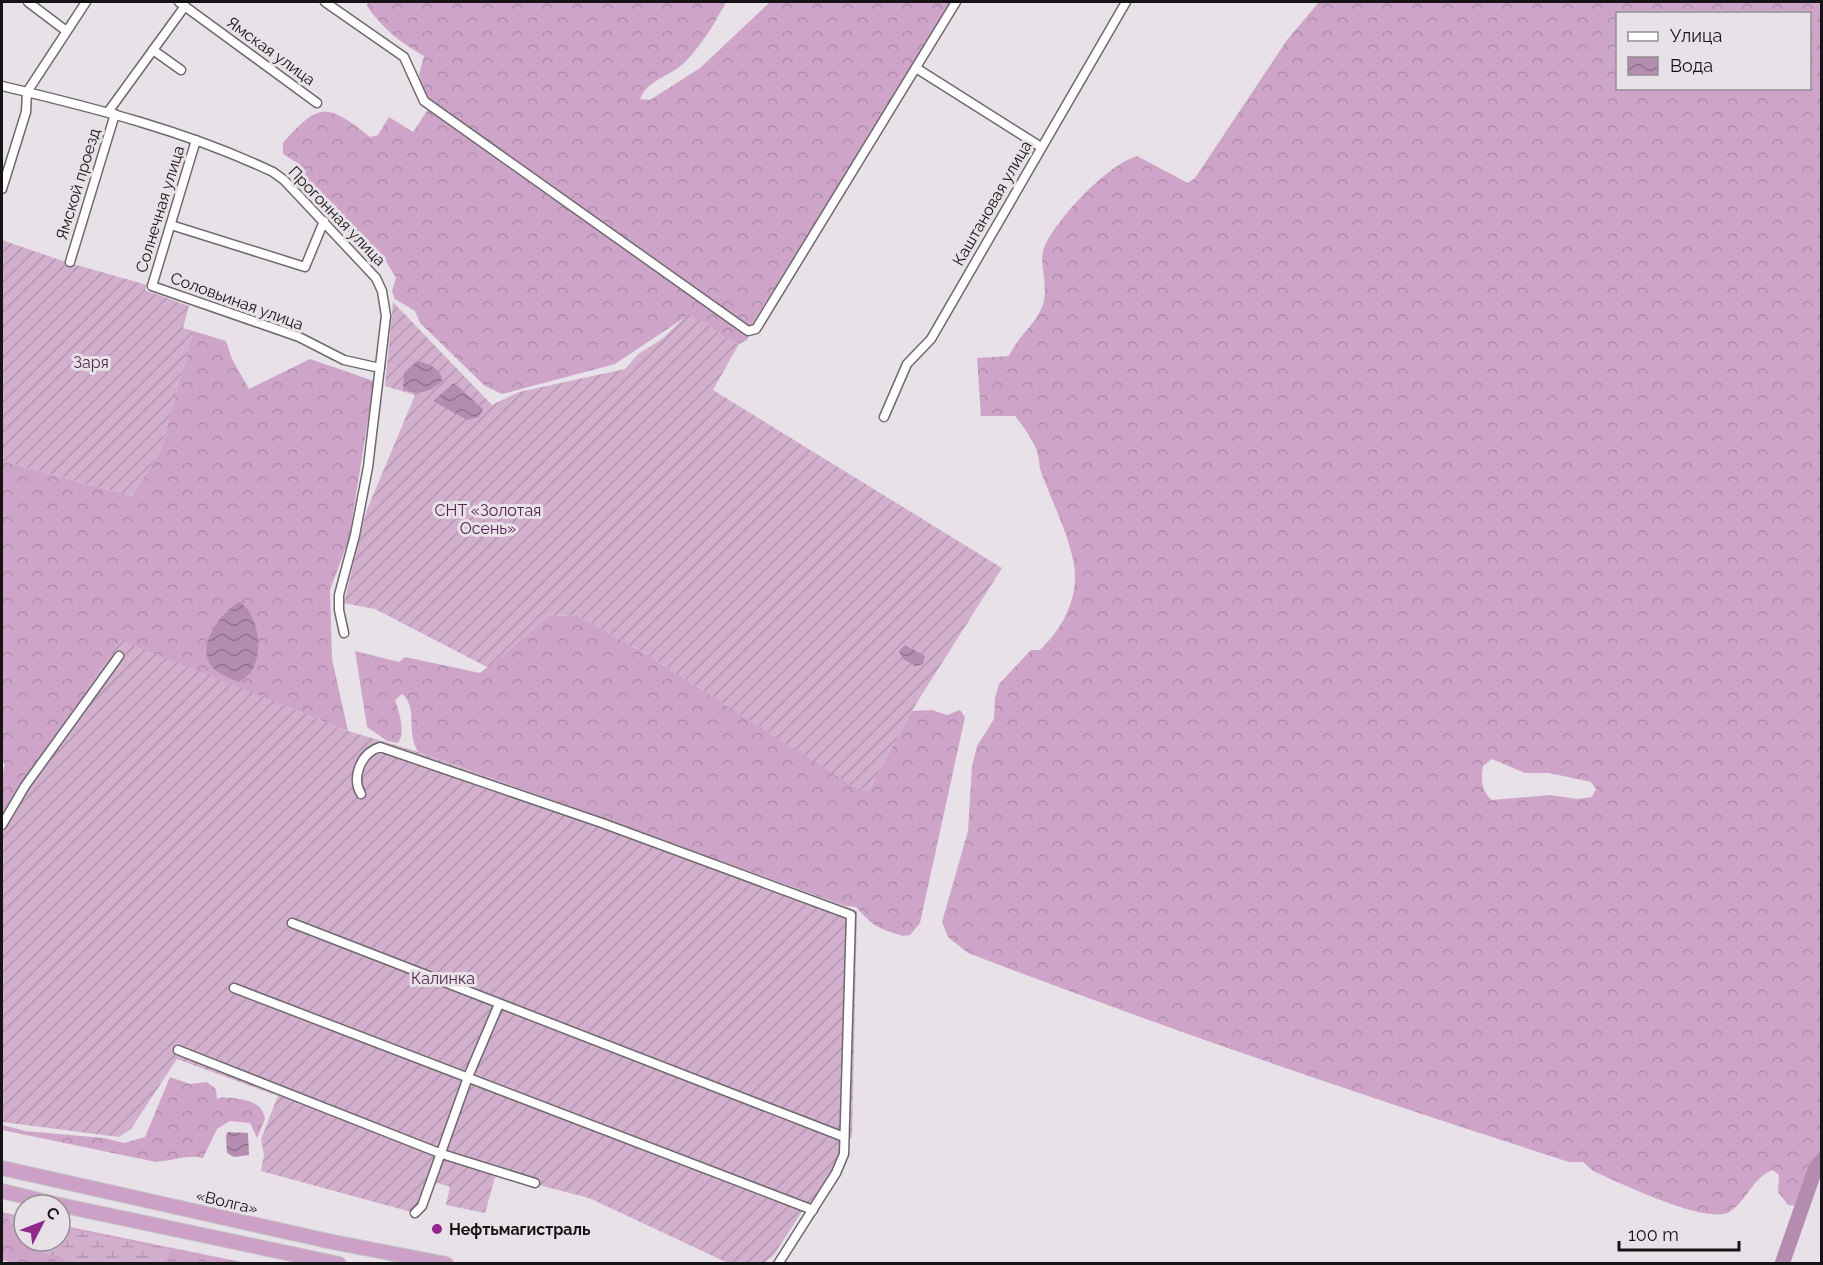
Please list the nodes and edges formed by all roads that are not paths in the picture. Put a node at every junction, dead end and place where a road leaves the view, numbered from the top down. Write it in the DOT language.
graph roads {
  1 [pos="28,2"];
  2 [pos="86,2"];
  3 [pos="325,2"];
  4 [pos="954,2"];
  5 [pos="1126,2"];
  6 [pos="182,4"];
  7 [pos="65,30"];
  8 [pos="153,50"];
  9 [pos="916,68"];
  10 [pos="181,70"];
  11 [pos="2,86"];
  12 [pos="27,92"];
  13 [pos="316,103"];
  14 [pos="112,113"];
  15 [pos="196,140"];
  16 [pos="1041,147"];
  17 [pos="2,189"];
  18 [pos="324,221"];
  19 [pos="171,225"];
  20 [pos="70,262"];
  21 [pos="152,286"];
  22 [pos="380,368"];
  23 [pos="884,417"];
  24 [pos="344,633"];
  25 [pos="118,656"];
  26 [pos="362,794"];
  27 [pos="2,825"];
  28 [pos="292,923"];
  29 [pos="234,988"];
  30 [pos="499,1004"];
  31 [pos="178,1050"];
  32 [pos="468,1077"];
  33 [pos="844,1137"];
  34 [pos="442,1154"];
  35 [pos="2,1168"];
  36 [pos="535,1182"];
  37 [pos="72,1208"];
  38 [pos="813,1210"];
  39 [pos="415,1213"];
  40 [pos="339,1263"];
  41 [pos="446,1263"];
  42 [pos="778,1263"];
  1 -- 7 [label="street"];
  2 -- 7 [label="street"];
  3 -- 9 [label="street"];
  4 -- 9 [label="street"];
  5 -- 16 [label="street, Каштановая улица"];
  6 -- 8 [label="street, Ямской проезд"];
  6 -- 13 [label="street, Ямская улица"];
  7 -- 12 [label="street"];
  8 -- 10 [label="street"];
  8 -- 14 [label="street, Ямской проезд"];
  9 -- 16 [label="street"];
  11 -- 12 [label="street, Прогонная улица"];
  12 -- 14 [label="street, Прогонная улица"];
  12 -- 17 [label="street"];
  14 -- 15 [label="street, Прогонная улица"];
  14 -- 20 [label="street, Ямской проезд"];
  15 -- 18 [label="street, Прогонная улица"];
  15 -- 19 [label="street, Солнечная улица"];
  16 -- 23 [label="street, Каштановая улица"];
  18 -- 19 [label="street"];
  18 -- 22 [label="street, Прогонная улица"];
  19 -- 21 [label="street, Солнечная улица"];
  21 -- 22 [label="street, Соловьиная улица"];
  22 -- 24 [label="street, Прогонная улица"];
  25 -- 27 [label="street"];
  26 -- 33 [label="street"];
  28 -- 30 [label="street"];
  29 -- 32 [label="street"];
  30 -- 32 [label="street"];
  30 -- 33 [label="street"];
  31 -- 34 [label="street"];
  32 -- 34 [label="street"];
  32 -- 38 [label="street"];
  33 -- 38 [label="street"];
  34 -- 36 [label="street"];
  34 -- 39 [label="street"];
  35 -- 41 [label="highway, «Волга»"];
  37 -- 40 [label="highway"];
  38 -- 42 [label="street"];
}
